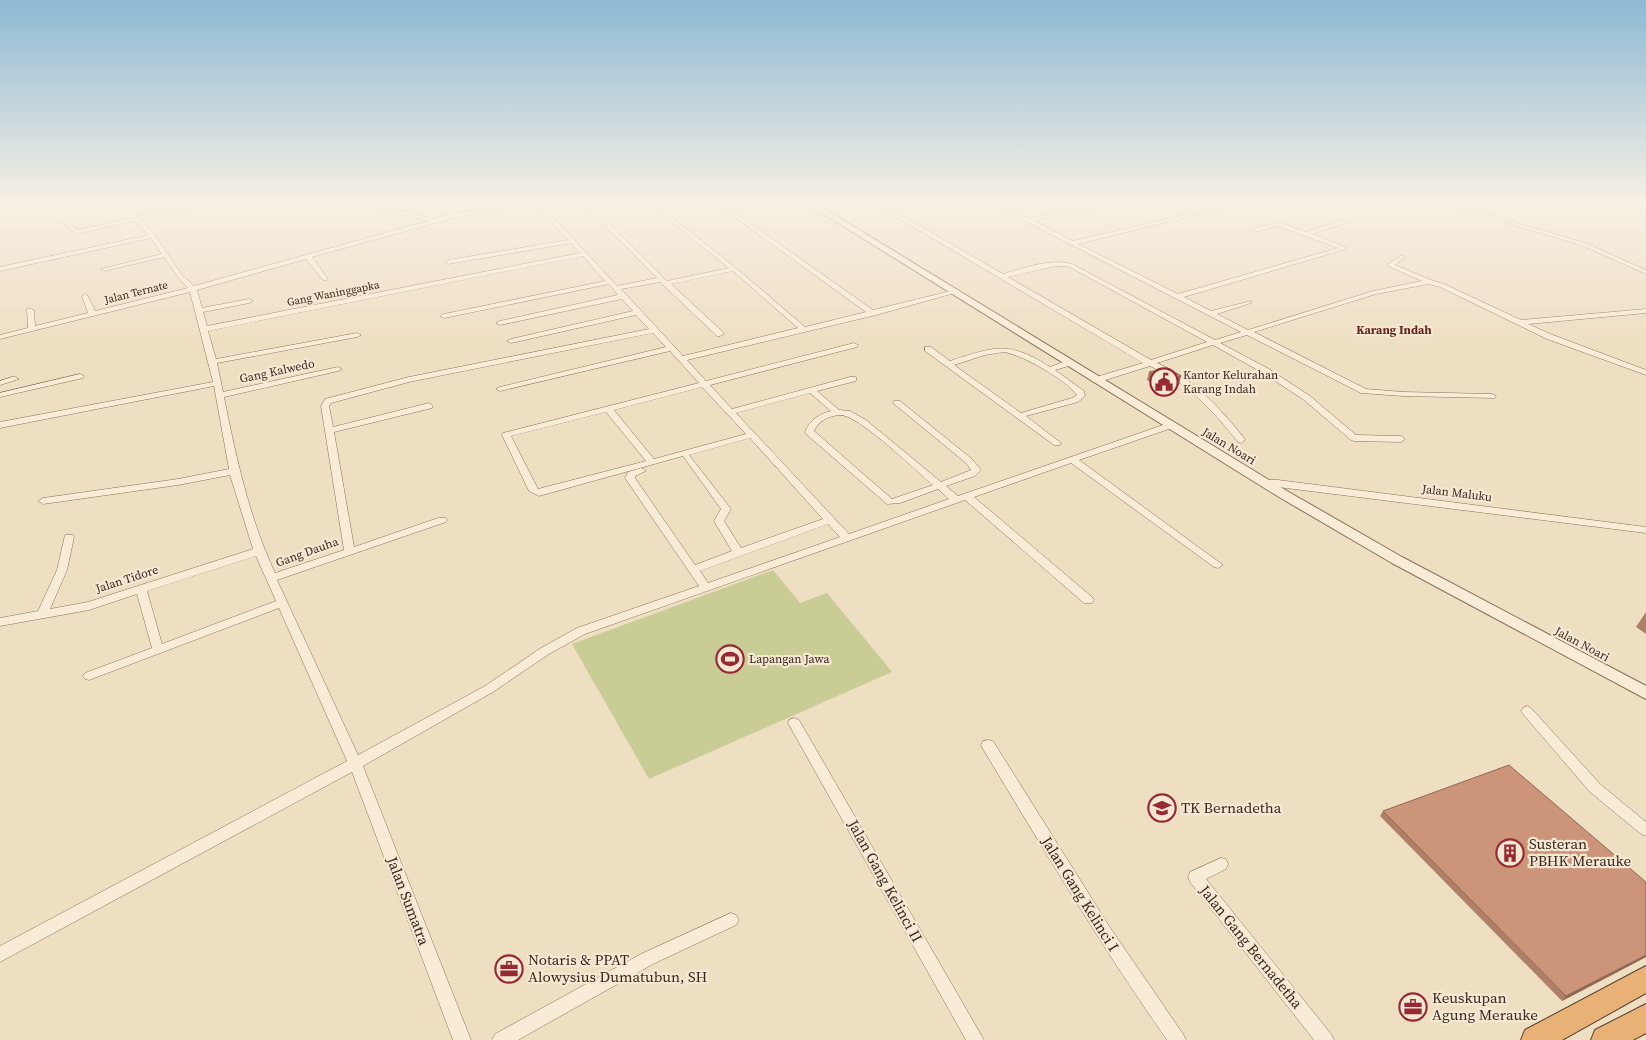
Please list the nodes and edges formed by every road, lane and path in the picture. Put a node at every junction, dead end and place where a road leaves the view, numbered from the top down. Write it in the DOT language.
graph roads {
  1 [pos="81,252"];
  2 [pos="163,252"];
  3 [pos="330,252"];
  4 [pos="510,252"];
  5 [pos="582,252"];
  6 [pos="633,252"];
  7 [pos="712,252"];
  8 [pos="787,252"];
  9 [pos="889,252"];
  10 [pos="961,252"];
  11 [pos="1091,252"];
  12 [pos="1332,252"];
  13 [pos="1600,252"];
  14 [pos="584,254"];
  15 [pos="165,255"];
  16 [pos="1402,257"];
  17 [pos="308,258"];
  18 [pos="448,262"];
  19 [pos="0,269"];
  20 [pos="104,269"];
  21 [pos="734,269"];
  22 [pos="1646,272"];
  23 [pos="1004,276"];
  24 [pos="325,279"];
  25 [pos="664,281"];
  26 [pos="610,282"];
  27 [pos="1429,282"];
  28 [pos="616,288"];
  29 [pos="193,289"];
  30 [pos="955,292"];
  31 [pos="85,296"];
  32 [pos="624,296"];
  33 [pos="1179,296"];
  34 [pos="249,301"];
  35 [pos="1249,302"];
  36 [pos="30,310"];
  37 [pos="198,311"];
  38 [pos="1646,311"];
  39 [pos="638,312"];
  40 [pos="873,312"];
  41 [pos="1211,313"];
  42 [pos="92,314"];
  43 [pos="444,316"];
  44 [pos="1520,322"];
  45 [pos="500,324"];
  46 [pos="32,329"];
  47 [pos="205,329"];
  48 [pos="803,329"];
  49 [pos="654,330"];
  50 [pos="1246,332"];
  51 [pos="357,334"];
  52 [pos="720,334"];
  53 [pos="0,337"];
  54 [pos="511,340"];
  55 [pos="1214,342"];
  56 [pos="854,345"];
  57 [pos="672,348"];
  58 [pos="928,349"];
  59 [pos="681,359"];
  60 [pos="213,362"];
  61 [pos="1148,362"];
  62 [pos="1069,363"];
  63 [pos="948,364"];
  64 [pos="338,369"];
  65 [pos="1049,370"];
  66 [pos="1646,374"];
  67 [pos="80,376"];
  68 [pos="15,379"];
  69 [pos="853,379"];
  70 [pos="1096,380"];
  71 [pos="0,383"];
  72 [pos="218,383"];
  73 [pos="704,384"];
  74 [pos="500,388"];
  75 [pos="812,390"];
  76 [pos="0,395"];
  77 [pos="220,395"];
  78 [pos="1492,396"];
  79 [pos="897,403"];
  80 [pos="429,406"];
  81 [pos="608,408"];
  82 [pos="730,412"];
  83 [pos="837,412"];
  84 [pos="1018,416"];
  85 [pos="0,425"];
  86 [pos="1169,426"];
  87 [pos="330,430"];
  88 [pos="752,437"];
  89 [pos="1401,439"];
  90 [pos="1241,440"];
  91 [pos="1057,443"];
  92 [pos="687,457"];
  93 [pos="1073,460"];
  94 [pos="652,462"];
  95 [pos="234,471"];
  96 [pos="1265,483"];
  97 [pos="940,486"];
  98 [pos="961,498"];
  99 [pos="43,502"];
  100 [pos="442,520"];
  101 [pos="829,520"];
  102 [pos="1646,530"];
  103 [pos="69,537"];
  104 [pos="846,537"];
  105 [pos="349,550"];
  106 [pos="259,551"];
  107 [pos="738,552"];
  108 [pos="1218,565"];
  109 [pos="695,571"];
  110 [pos="272,578"];
  111 [pos="705,586"];
  112 [pos="141,590"];
  113 [pos="1088,600"];
  114 [pos="283,603"];
  115 [pos="42,613"];
  116 [pos="0,622"];
  117 [pos="158,649"];
  118 [pos="89,676"];
  119 [pos="1646,693"];
  120 [pos="1527,711"];
  121 [pos="794,723"];
  122 [pos="988,745"];
  123 [pos="355,763"];
  124 [pos="1646,830"];
  125 [pos="1222,864"];
  126 [pos="731,920"];
  127 [pos="0,954"];
  128 [pos="1646,979"];
  129 [pos="1646,1018"];
  130 [pos="462,1040"];
  131 [pos="501,1040"];
  132 [pos="975,1040"];
  133 [pos="1177,1040"];
  134 [pos="1325,1040"];
  135 [pos="1535,1040"];
  136 [pos="1605,1040"];
  1 -- 19 [label="street"];
  2 -- 15 [label="street"];
  3 -- 17 [label="street, Jalan Ternate"];
  4 -- 18 [label="street"];
  5 -- 14 [label="street"];
  6 -- 25 [label="street"];
  7 -- 21 [label="street"];
  8 -- 40 [label="street"];
  9 -- 30 [label="street, Jalan Noari"];
  10 -- 23 [label="street"];
  11 -- 33 [label="street"];
  12 -- 33 [label="street"];
  13 -- 22 [label="street"];
  14 -- 26 [label="street"];
  14 -- 47 [label="street, Gang Waninggapka"];
  15 -- 20 [label="street"];
  15 -- 29 [label="street"];
  16 -- 27 [label="street"];
  17 -- 24 [label="street"];
  17 -- 29 [label="street, Jalan Ternate"];
  21 -- 25 [label="street"];
  21 -- 48 [label="street"];
  23 -- 55 [label="street"];
  23 -- 61 [label="street"];
  25 -- 28 [label="street"];
  25 -- 52 [label="street"];
  26 -- 28 [label="street"];
  26 -- 43 [label="street"];
  27 -- 44 [label="street"];
  27 -- 50 [label="street"];
  28 -- 32 [label="street"];
  29 -- 37 [label="street, Jalan Sumatra"];
  29 -- 42 [label="street, Jalan Ternate"];
  30 -- 40 [label="street"];
  30 -- 62 [label="street, Jalan Noari"];
  31 -- 42 [label="street"];
  32 -- 39 [label="street"];
  32 -- 45 [label="street"];
  33 -- 41 [label="street"];
  34 -- 37 [label="street"];
  35 -- 41 [label="street"];
  36 -- 46 [label="street"];
  37 -- 47 [label="street, Jalan Sumatra"];
  38 -- 44 [label="street"];
  39 -- 49 [label="street"];
  39 -- 54 [label="street"];
  40 -- 48 [label="street"];
  41 -- 50 [label="street"];
  42 -- 46 [label="street, Jalan Ternate"];
  44 -- 66 [label="street"];
  46 -- 53 [label="street, Jalan Ternate"];
  47 -- 60 [label="street, Jalan Sumatra"];
  48 -- 59 [label="street"];
  49 -- 57 [label="street"];
  49 -- 87 [label="street"];
  50 -- 55 [label="street"];
  50 -- 78 [label="street"];
  51 -- 60 [label="street"];
  55 -- 61 [label="street"];
  55 -- 89 [label="street"];
  56 -- 73 [label="street"];
  57 -- 59 [label="street"];
  57 -- 74 [label="street"];
  58 -- 63 [label="street"];
  59 -- 73 [label="street"];
  60 -- 72 [label="street, Jalan Sumatra"];
  61 -- 70 [label="street"];
  61 -- 90 [label="street"];
  62 -- 65 [label="street"];
  62 -- 70 [label="street, Jalan Noari"];
  63 -- 65 [label="street"];
  63 -- 84 [label="street"];
  64 -- 77 [label="street, Gang Kalwedo"];
  65 -- 84 [label="street"];
  67 -- 76 [label="street"];
  68 -- 71 [label="street"];
  69 -- 75 [label="street"];
  70 -- 86 [label="street, Jalan Noari"];
  72 -- 77 [label="street, Jalan Sumatra"];
  72 -- 85 [label="street"];
  73 -- 81 [label="street"];
  73 -- 82 [label="street"];
  75 -- 82 [label="street"];
  75 -- 83 [label="street"];
  77 -- 95 [label="street, Jalan Sumatra"];
  79 -- 97 [label="street"];
  80 -- 87 [label="street"];
  81 -- 94 [label="street"];
  81 -- 94 [label="street"];
  82 -- 88 [label="street"];
  83 -- 97 [label="street"];
  83 -- 97 [label="street"];
  84 -- 91 [label="street"];
  86 -- 93 [label="street"];
  86 -- 96 [label="street, Jalan Noari"];
  87 -- 105 [label="street"];
  88 -- 92 [label="street"];
  88 -- 94 [label="street"];
  88 -- 101 [label="street"];
  92 -- 107 [label="street"];
  92 -- 109 [label="street"];
  93 -- 98 [label="street"];
  93 -- 108 [label="street"];
  95 -- 99 [label="street"];
  95 -- 106 [label="street, Jalan Sumatra"];
  96 -- 102 [label="street, Jalan Maluku"];
  96 -- 119 [label="street, Jalan Noari"];
  97 -- 98 [label="street"];
  98 -- 104 [label="street"];
  98 -- 113 [label="street"];
  100 -- 105 [label="street, Gang Dauha"];
  101 -- 104 [label="street"];
  101 -- 107 [label="street"];
  103 -- 115 [label="street"];
  104 -- 111 [label="street"];
  105 -- 110 [label="street, Gang Dauha"];
  106 -- 110 [label="street, Jalan Sumatra"];
  106 -- 112 [label="street, Jalan Tidore"];
  107 -- 109 [label="street"];
  109 -- 111 [label="street"];
  110 -- 114 [label="street, Jalan Sumatra"];
  111 -- 123 [label="street"];
  112 -- 115 [label="street, Jalan Tidore"];
  112 -- 117 [label="street"];
  114 -- 117 [label="street"];
  114 -- 123 [label="street, Jalan Sumatra"];
  115 -- 116 [label="street, Jalan Tidore"];
  117 -- 118 [label="street"];
  120 -- 124 [label="street"];
  121 -- 132 [label="street, Jalan Gang Kelinci II"];
  122 -- 133 [label="street, Jalan Gang Kelinci I"];
  123 -- 127 [label="street"];
  123 -- 130 [label="street, Jalan Sumatra"];
  125 -- 134 [label="street, Jalan Gang Bernadetha"];
  126 -- 131 [label="street"];
  128 -- 135 [label="highway"];
  129 -- 136 [label="highway"];
}
